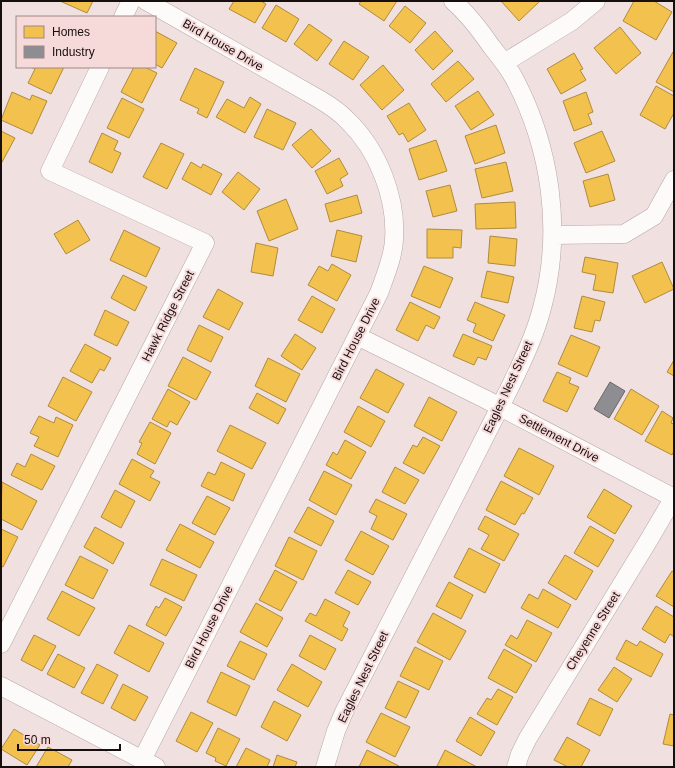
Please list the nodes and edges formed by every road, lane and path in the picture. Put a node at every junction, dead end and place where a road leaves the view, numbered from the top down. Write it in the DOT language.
graph roads {
  1 [pos="131,1"];
  2 [pos="146,1"];
  3 [pos="453,1"];
  4 [pos="596,1"];
  5 [pos="124,16"];
  6 [pos="504,63"];
  7 [pos="100,68"];
  8 [pos="674,180"];
  9 [pos="553,235"];
  10 [pos="358,336"];
  11 [pos="500,407"];
  12 [pos="674,498"];
  13 [pos="1,644"];
  14 [pos="1,686"];
  15 [pos="149,763"];
  16 [pos="325,767"];
  17 [pos="516,767"];
  1 -- 5 [label="street"];
  2 -- 10 [label="street, Bird House Drive"];
  3 -- 6 [label="street, Eagles Nest Street"];
  4 -- 6 [label="street"];
  6 -- 9 [label="street, Eagles Nest Street"];
  7 -- 13 [label="street, Hawk Ridge Street"];
  8 -- 9 [label="street"];
  9 -- 11 [label="street, Eagles Nest Street"];
  10 -- 11 [label="street, Settlement Drive"];
  10 -- 15 [label="street, Bird House Drive"];
  11 -- 12 [label="street, Settlement Drive"];
  11 -- 16 [label="street, Eagles Nest Street"];
  12 -- 17 [label="street, Cheyenne Street"];
  14 -- 15 [label="street"];
}
